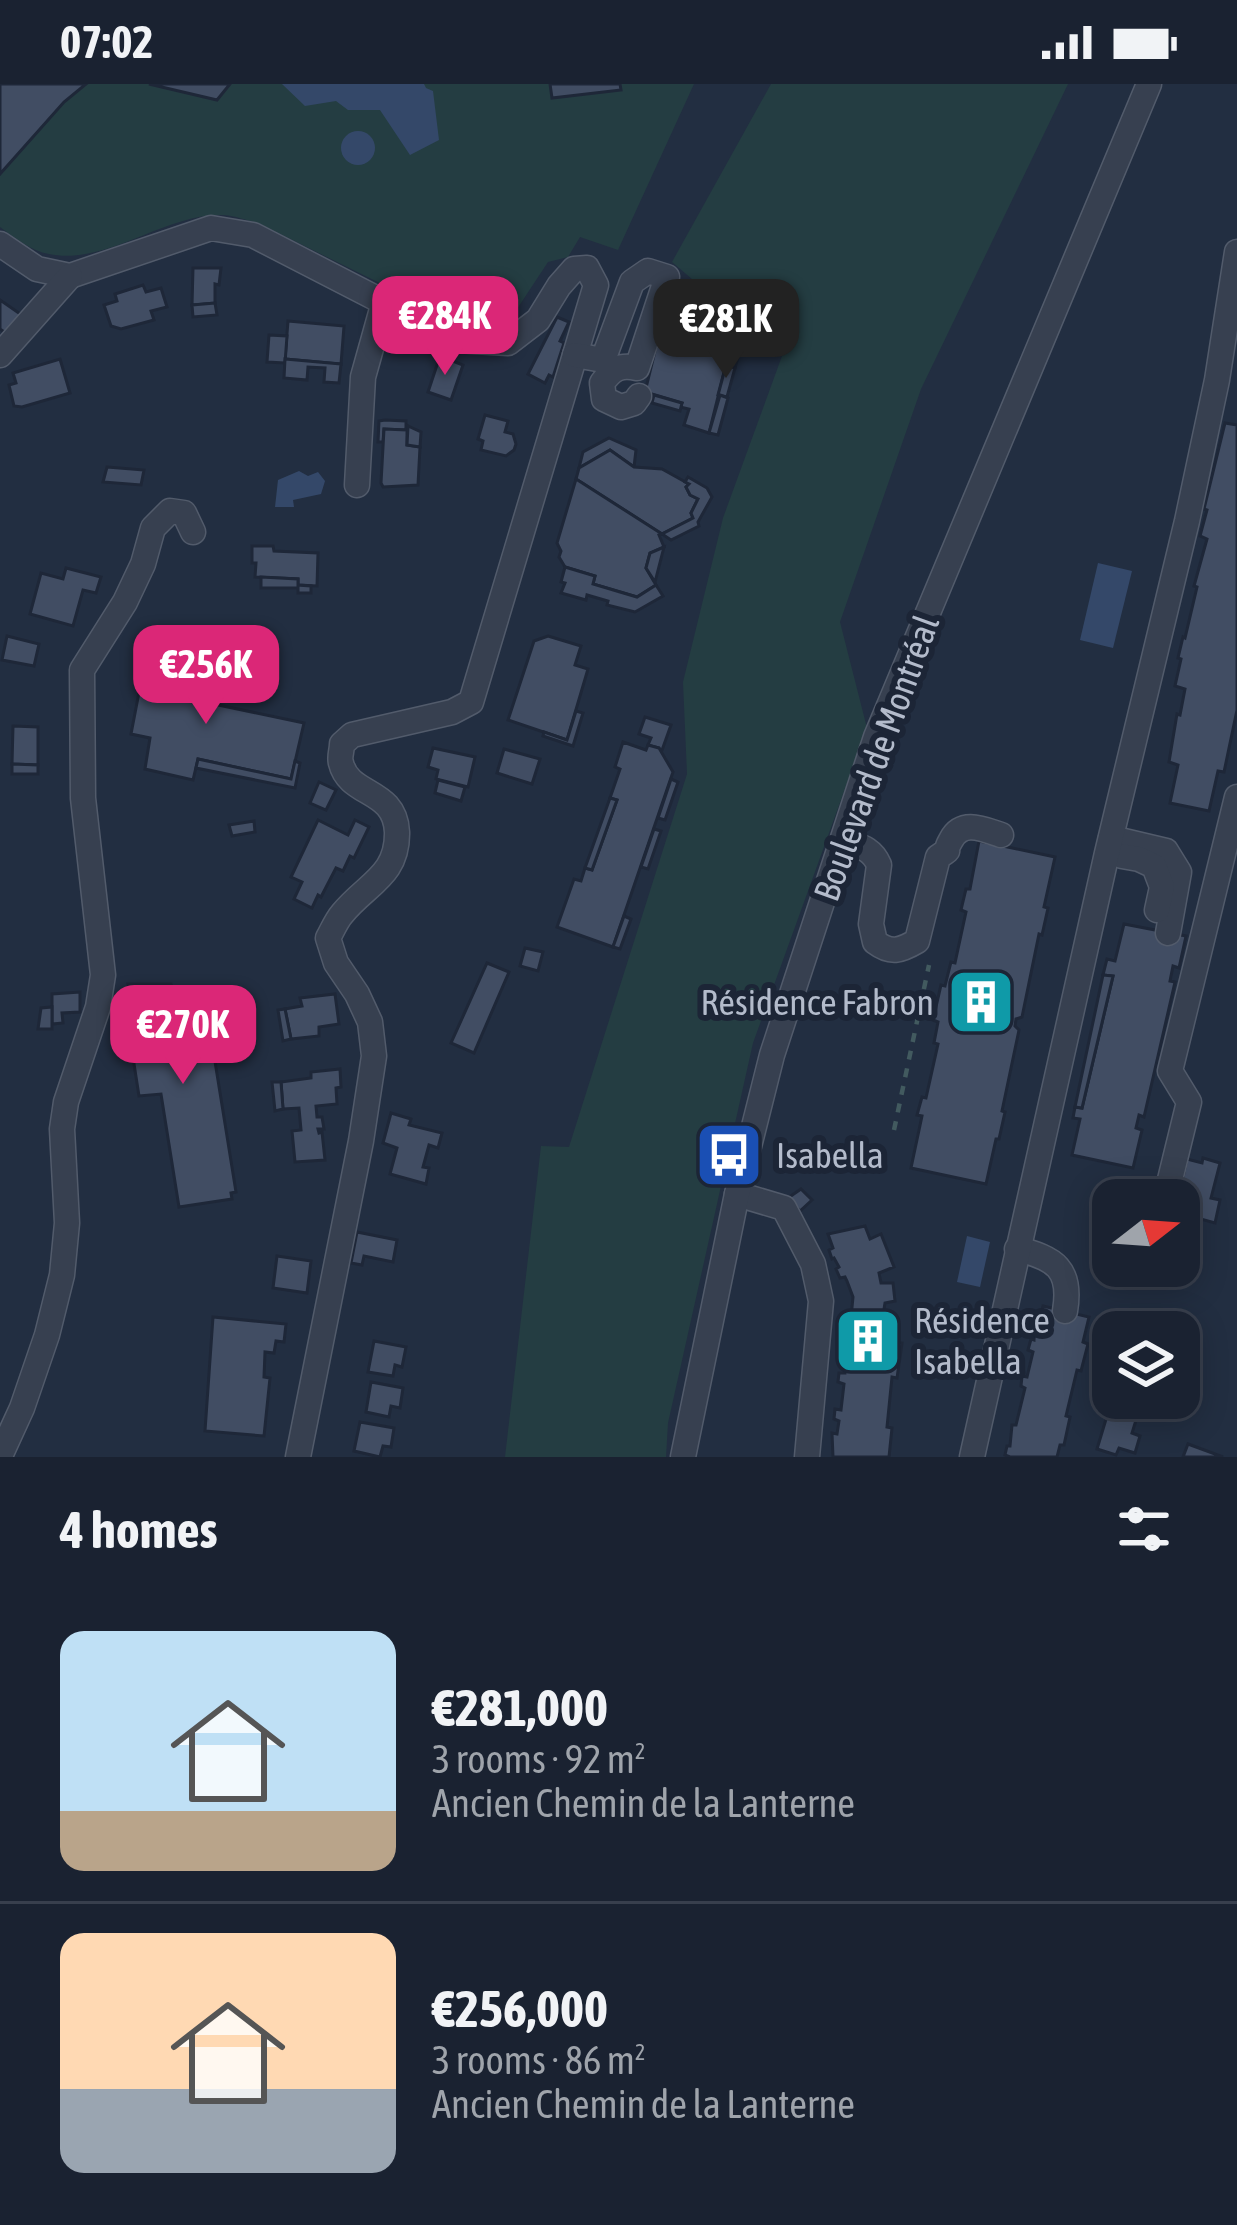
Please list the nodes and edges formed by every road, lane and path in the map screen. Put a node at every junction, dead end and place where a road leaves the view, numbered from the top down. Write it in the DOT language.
graph roads {
  1 [pos="1149,84"];
  2 [pos="0,244"];
  3 [pos="1237,252"];
  4 [pos="70,276"];
  5 [pos="384,302"];
  6 [pos="0,355"];
  7 [pos="575,355"];
  8 [pos="1227,382"];
  9 [pos="639,396"];
  10 [pos="357,485"];
  11 [pos="193,532"];
  12 [pos="1237,796"];
  13 [pos="974,812"];
  14 [pos="1001,835"];
  15 [pos="843,840"];
  16 [pos="1109,845"];
  17 [pos="938,857"];
  18 [pos="1161,931"];
  19 [pos="931,955"];
  20 [pos="894,1130"];
  21 [pos="1170,1179"];
  22 [pos="736,1194"];
  23 [pos="1017,1249"];
  24 [pos="1065,1311"];
  25 [pos="0,1456"];
  26 [pos="298,1457"];
  27 [pos="683,1457"];
  28 [pos="807,1457"];
  29 [pos="972,1457"];
  1 -- 15 [label="street, Boulevard de Montréal"];
  2 -- 4 [label="street"];
  3 -- 8 [label="street"];
  4 -- 5 [label="street"];
  4 -- 6 [label="street"];
  5 -- 7 [label="street"];
  5 -- 10 [label="street"];
  7 -- 9 [label="street"];
  7 -- 26 [label="street"];
  8 -- 16 [label="street"];
  11 -- 25 [label="street"];
  12 -- 21 [label="street"];
  13 -- 17 [label="street"];
  14 -- 17 [label="street"];
  15 -- 17 [label="street"];
  15 -- 22 [label="street, Boulevard de Montréal"];
  16 -- 18 [label="street"];
  16 -- 23 [label="street"];
  19 -- 20 [label="path"];
  22 -- 27 [label="street, Boulevard de Montréal"];
  22 -- 28 [label="street"];
  23 -- 24 [label="street"];
  23 -- 29 [label="street"];
}
